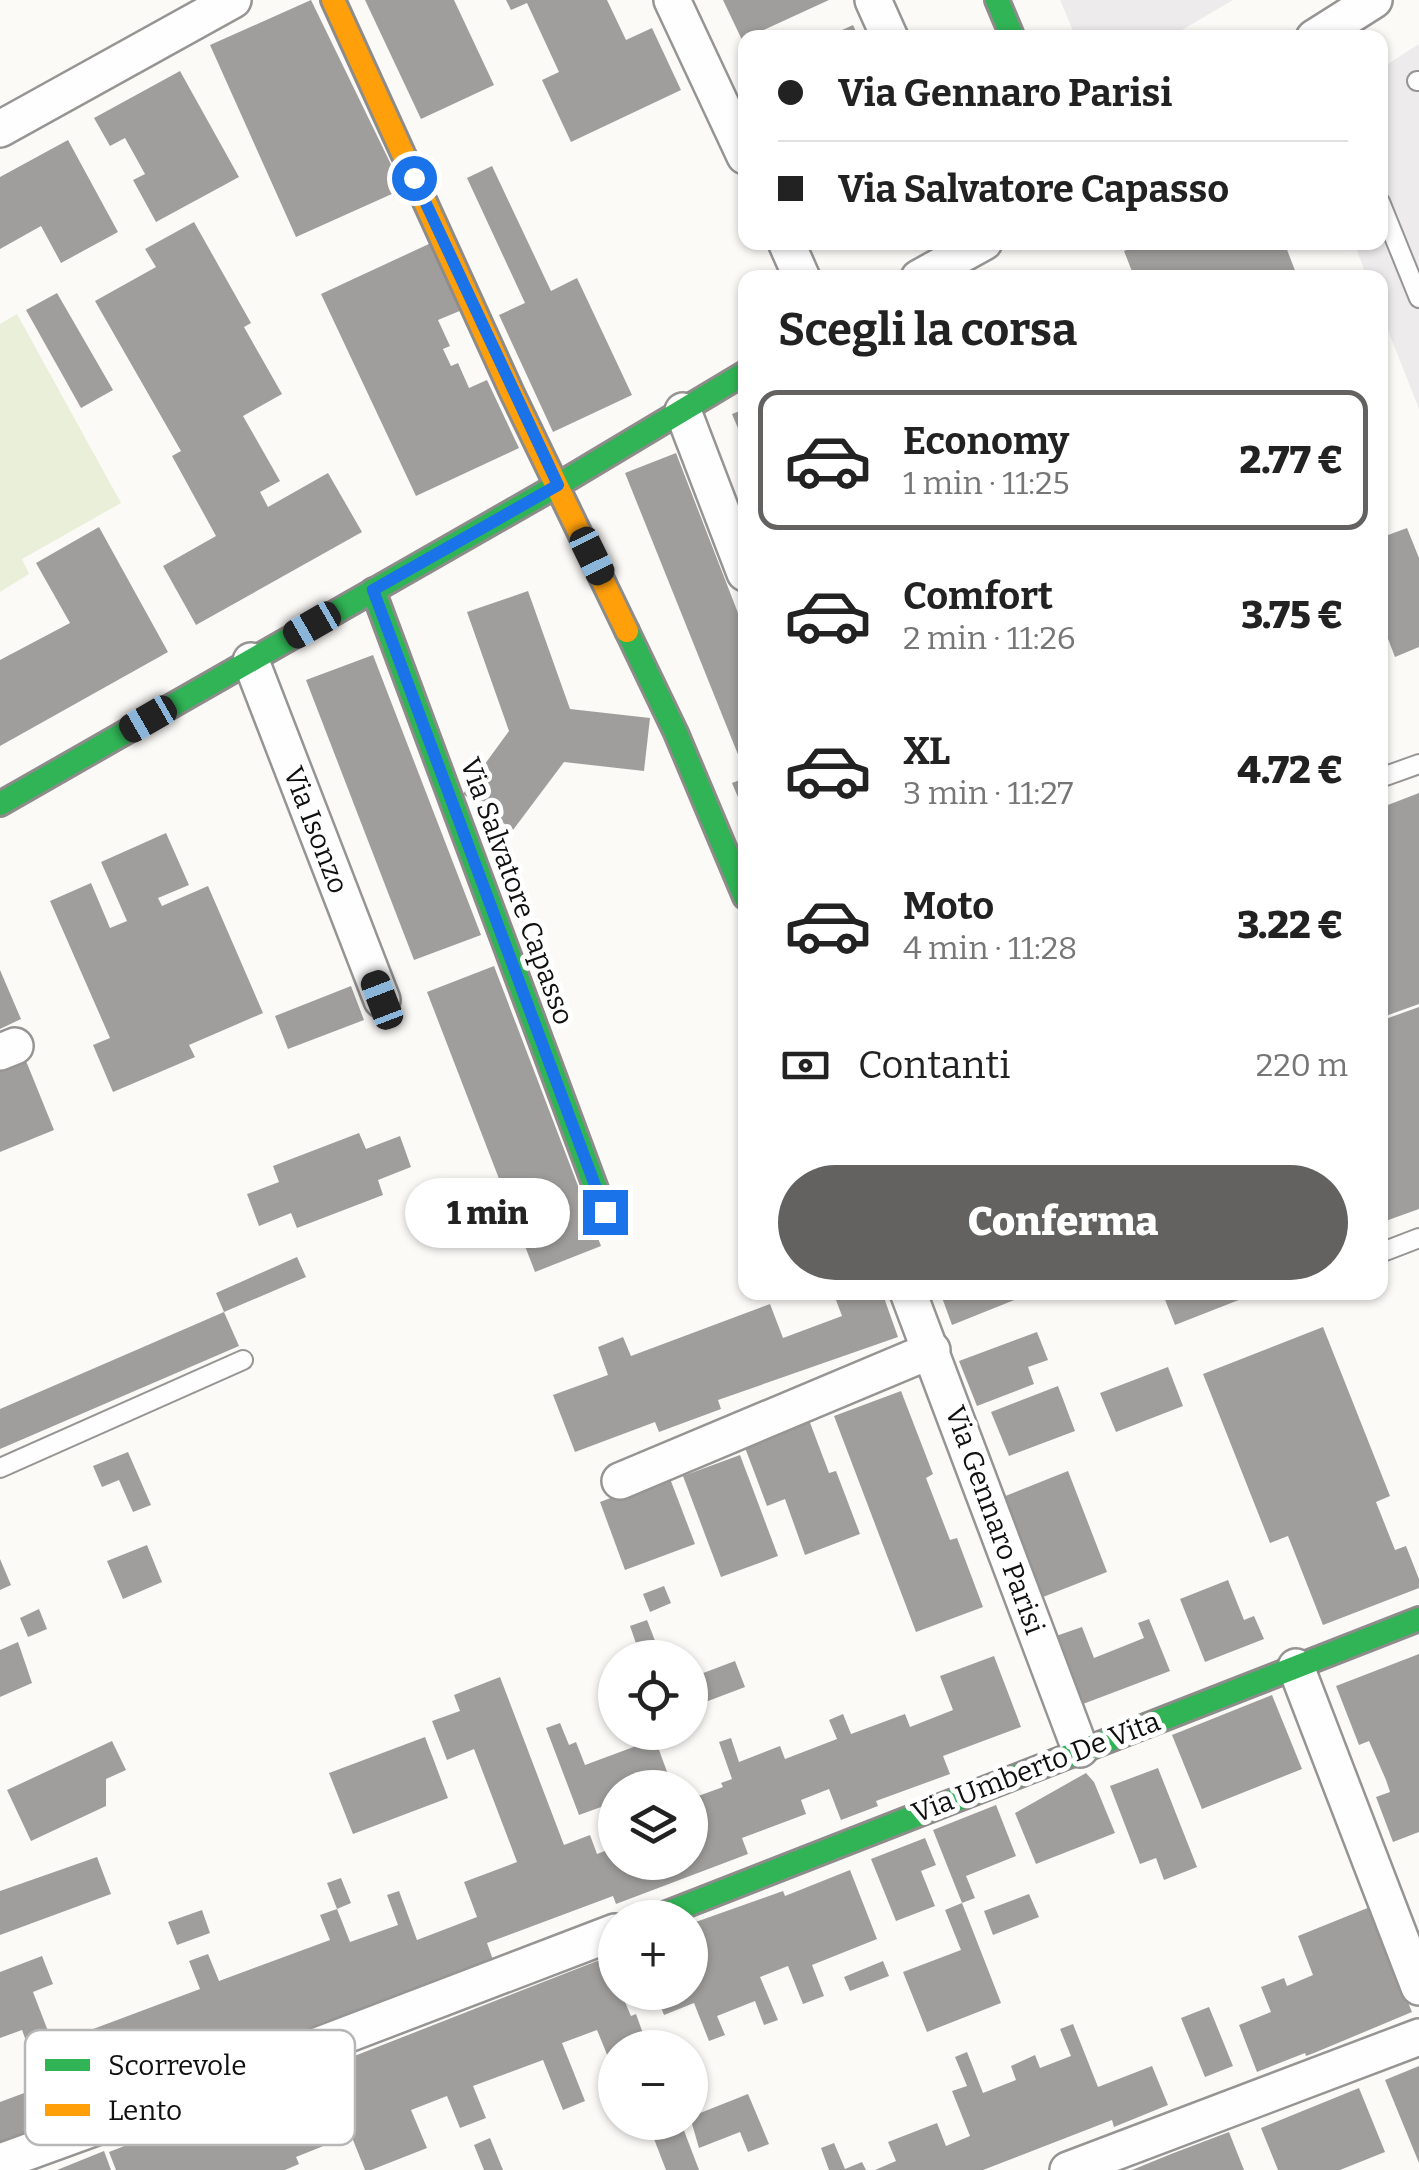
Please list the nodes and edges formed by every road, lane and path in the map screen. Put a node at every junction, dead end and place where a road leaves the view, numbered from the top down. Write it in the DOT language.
graph roads {
  1 [pos="233,0"];
  2 [pos="334,0"];
  3 [pos="672,0"];
  4 [pos="873,0"];
  5 [pos="997,0"];
  6 [pos="1374,0"];
  7 [pos="886,30"];
  8 [pos="1010,30"];
  9 [pos="1327,30"];
  10 [pos="0,130"];
  11 [pos="738,141"];
  12 [pos="1388,222"];
  13 [pos="970,250"];
  14 [pos="933,270"];
  15 [pos="1419,298"];
  16 [pos="738,377"];
  17 [pos="683,411"];
  18 [pos="558,485"];
  19 [pos="738,554"];
  20 [pos="373,590"];
  21 [pos="251,660"];
  22 [pos="1419,764"];
  23 [pos="1388,775"];
  24 [pos="0,804"];
  25 [pos="738,881"];
  26 [pos="382,1000"];
  27 [pos="605,1212"];
  28 [pos="1419,1238"];
  29 [pos="1388,1250"];
  30 [pos="911,1300"];
  31 [pos="932,1350"];
  32 [pos="243,1360"];
  33 [pos="0,1468"];
  34 [pos="620,1481"];
  35 [pos="1419,1620"];
  36 [pos="1296,1666"];
  37 [pos="1080,1749"];
  38 [pos="699,1900"];
  39 [pos="598,1938"];
  40 [pos="1419,1987"];
  41 [pos="355,2031"];
  42 [pos="1419,2037"];
  43 [pos="47,2145"];
  44 [pos="0,2162"];
  45 [pos="1068,2170"];
  1 -- 10 [label="street"];
  2 -- 18 [label="street"];
  3 -- 11 [label="street"];
  4 -- 7 [label="street"];
  5 -- 8 [label="street"];
  6 -- 9 [label="street"];
  12 -- 15 [label="lane"];
  13 -- 14 [label="street"];
  16 -- 17 [label="street"];
  17 -- 18 [label="street"];
  17 -- 19 [label="street"];
  18 -- 20 [label="street"];
  18 -- 25 [label="street"];
  20 -- 21 [label="street"];
  20 -- 27 [label="street, Via Salvatore Capasso"];
  21 -- 24 [label="street"];
  21 -- 26 [label="street, Via Isonzo"];
  22 -- 23 [label="lane"];
  28 -- 29 [label="lane"];
  30 -- 31 [label="street, Via Gennaro Parisi"];
  31 -- 34 [label="street"];
  31 -- 37 [label="street, Via Gennaro Parisi"];
  32 -- 33 [label="lane"];
  35 -- 36 [label="street, Via Umberto De Vita"];
  36 -- 37 [label="street, Via Umberto De Vita"];
  36 -- 40 [label="street"];
  37 -- 38 [label="street, Via Umberto De Vita"];
  39 -- 41 [label="street"];
  42 -- 45 [label="street"];
  43 -- 44 [label="street"];
}
